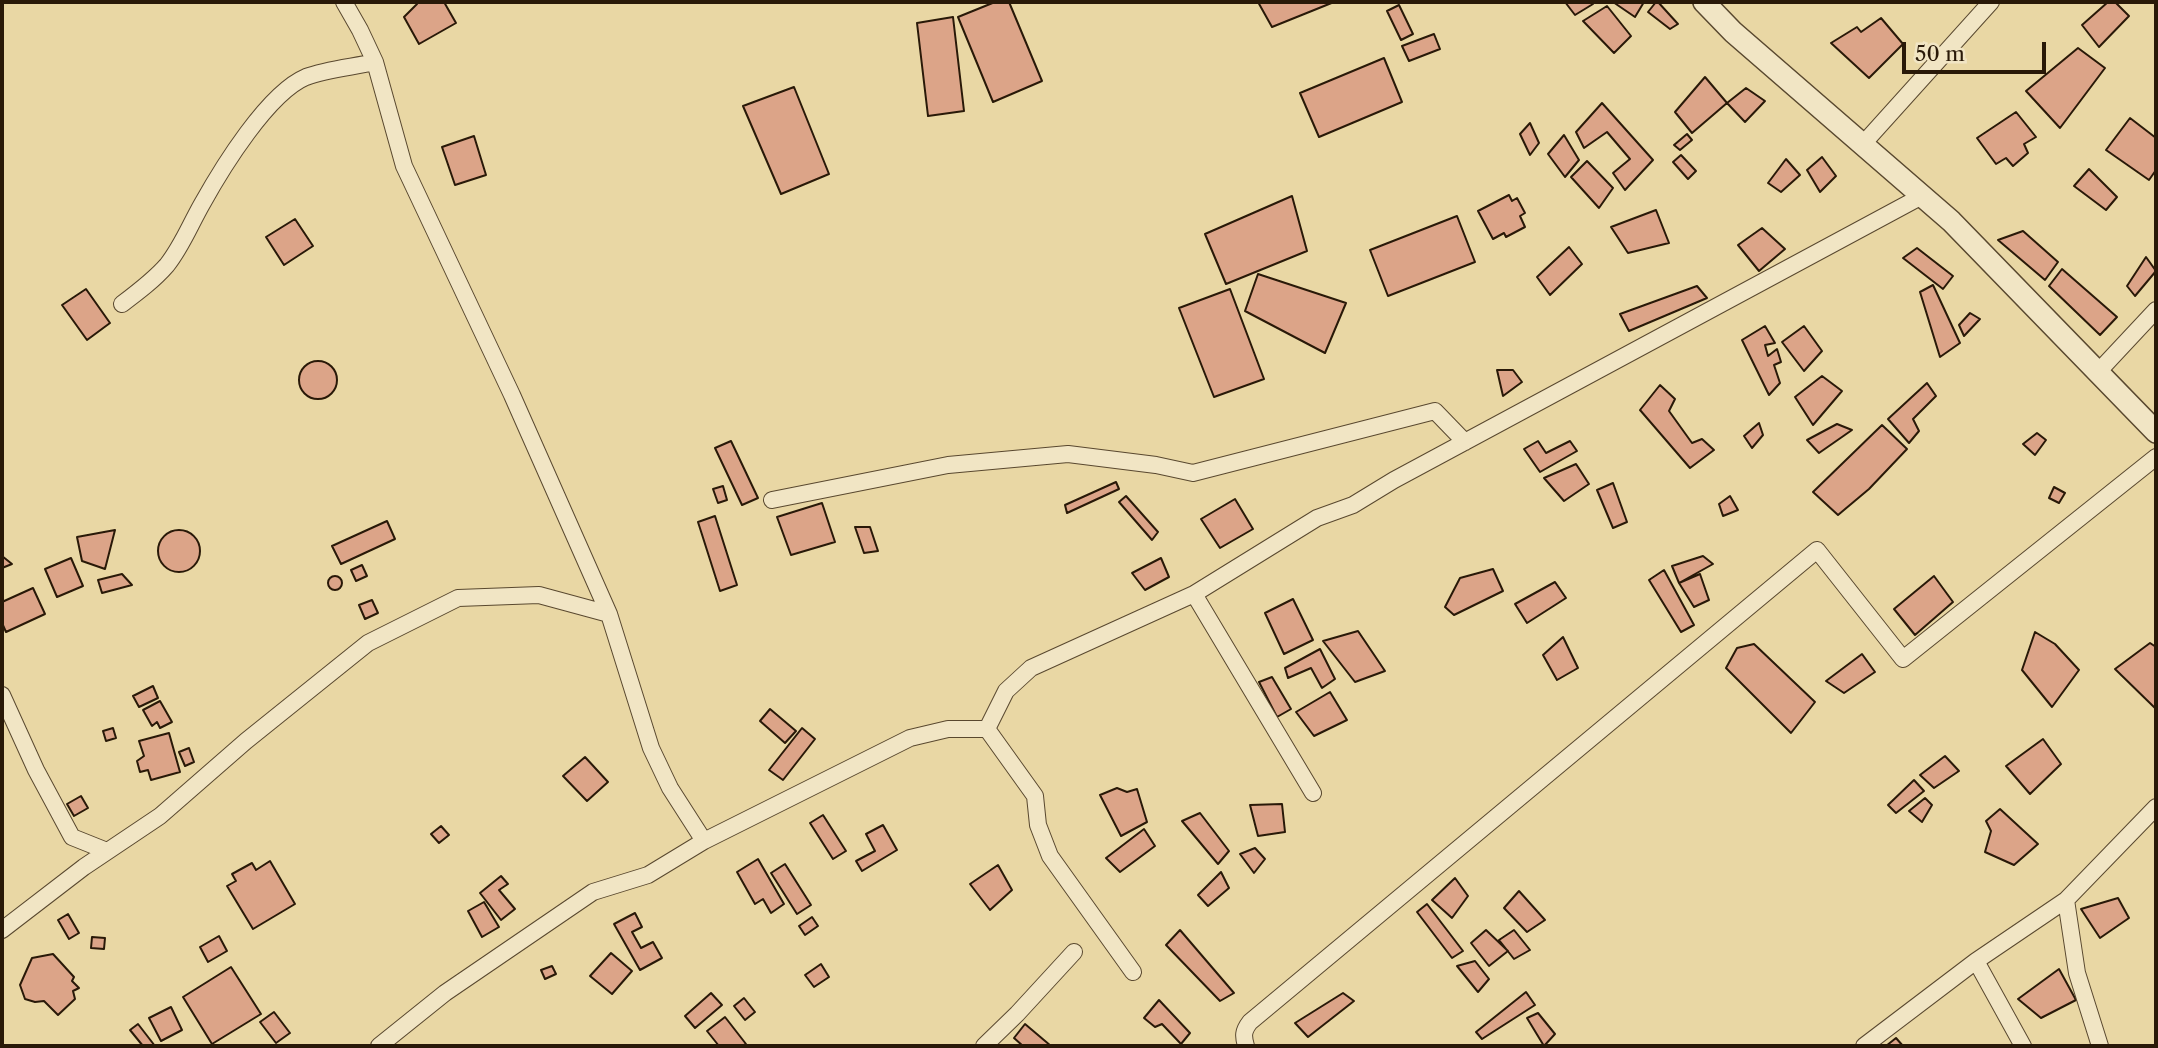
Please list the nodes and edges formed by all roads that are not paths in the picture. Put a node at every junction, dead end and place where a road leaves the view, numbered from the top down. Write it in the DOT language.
graph roads {
  1 [pos="344,2"];
  2 [pos="1704,2"];
  3 [pos="1991,2"];
  4 [pos="375,62"];
  5 [pos="1863,144"];
  6 [pos="1922,196"];
  7 [pos="122,303"];
  8 [pos="2156,310"];
  9 [pos="2098,372"];
  10 [pos="2156,432"];
  11 [pos="1465,442"];
  12 [pos="2156,457"];
  13 [pos="772,500"];
  14 [pos="1194,594"];
  15 [pos="609,614"];
  16 [pos="2,695"];
  17 [pos="987,729"];
  18 [pos="1313,793"];
  19 [pos="2156,807"];
  20 [pos="705,841"];
  21 [pos="107,851"];
  22 [pos="2066,900"];
  23 [pos="2,930"];
  24 [pos="1073,952"];
  25 [pos="1976,961"];
  26 [pos="1133,972"];
  27 [pos="379,1046"];
  28 [pos="984,1046"];
  29 [pos="1246,1046"];
  30 [pos="1864,1046"];
  31 [pos="2023,1046"];
  32 [pos="2100,1046"];
  1 -- 4 [label="street"];
  2 -- 5 [label="street"];
  3 -- 5 [label="street"];
  4 -- 7 [label="street"];
  4 -- 15 [label="street"];
  5 -- 6 [label="street"];
  6 -- 9 [label="street"];
  6 -- 11 [label="street"];
  8 -- 9 [label="street"];
  9 -- 10 [label="street"];
  11 -- 13 [label="street"];
  11 -- 14 [label="street"];
  12 -- 29 [label="street"];
  14 -- 17 [label="street"];
  14 -- 18 [label="street"];
  15 -- 20 [label="street"];
  15 -- 21 [label="street"];
  16 -- 21 [label="street"];
  17 -- 20 [label="street"];
  17 -- 26 [label="street"];
  19 -- 22 [label="street"];
  20 -- 27 [label="street"];
  21 -- 23 [label="street"];
  22 -- 25 [label="street"];
  22 -- 32 [label="street"];
  24 -- 28 [label="street"];
  25 -- 30 [label="street"];
  25 -- 31 [label="street"];
}
